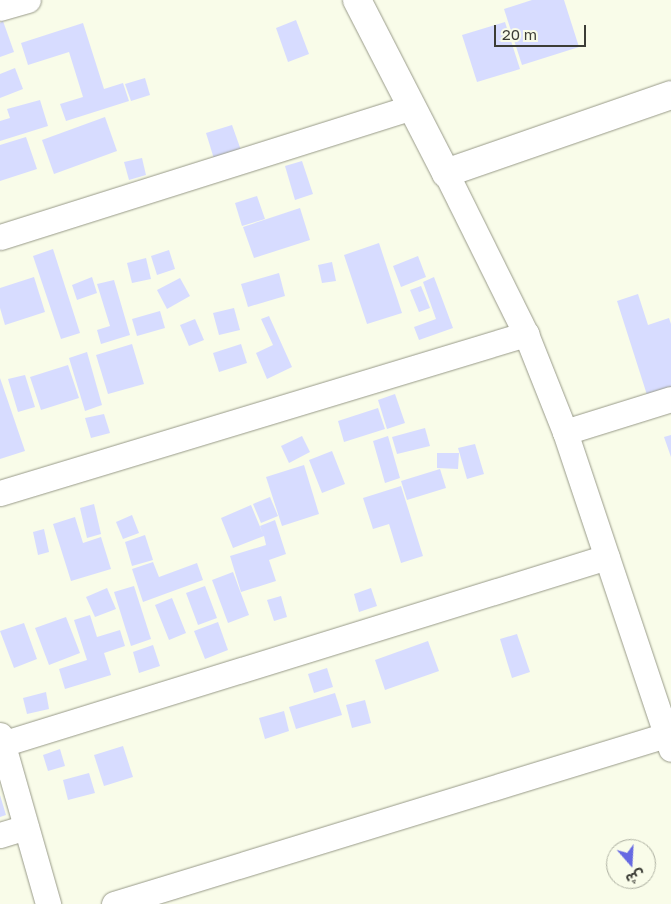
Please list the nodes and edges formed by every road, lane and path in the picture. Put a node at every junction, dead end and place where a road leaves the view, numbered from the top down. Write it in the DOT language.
graph roads {
  1 [pos="28,0"];
  2 [pos="357,0"];
  3 [pos="0,8"];
  4 [pos="671,95"];
  5 [pos="412,107"];
  6 [pos="446,173"];
  7 [pos="0,237"];
  8 [pos="526,334"];
  9 [pos="671,399"];
  10 [pos="565,432"];
  11 [pos="0,493"];
  12 [pos="607,557"];
  13 [pos="661,691"];
  14 [pos="1,740"];
  15 [pos="669,742"];
  16 [pos="26,827"];
  17 [pos="0,835"];
  18 [pos="48,904"];
  19 [pos="114,904"];
  1 -- 3 [label="street"];
  2 -- 5 [label="street"];
  4 -- 6 [label="street"];
  5 -- 6 [label="street"];
  5 -- 7 [label="street"];
  6 -- 8 [label="street"];
  8 -- 10 [label="street"];
  8 -- 11 [label="street"];
  9 -- 10 [label="street"];
  10 -- 12 [label="street"];
  12 -- 13 [label="street"];
  12 -- 14 [label="street"];
  13 -- 15 [label="street"];
  14 -- 16 [label="street"];
  15 -- 19 [label="street"];
  16 -- 17 [label="street"];
  16 -- 18 [label="street"];
}
